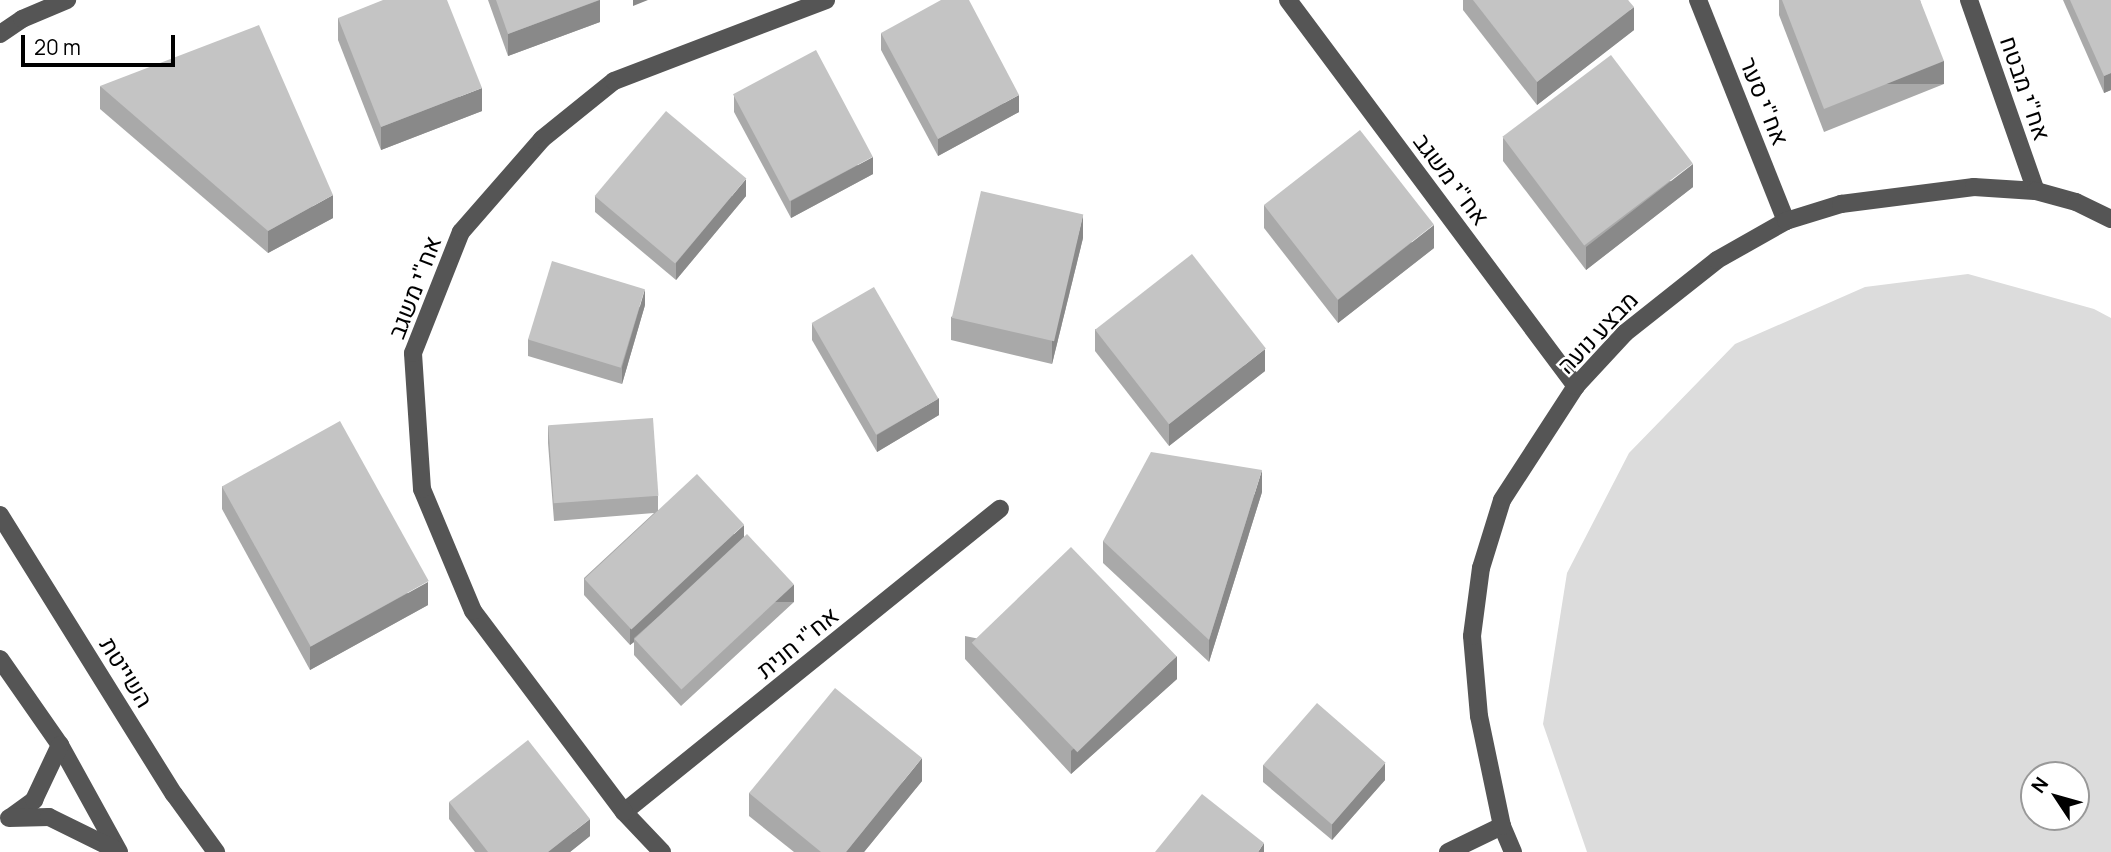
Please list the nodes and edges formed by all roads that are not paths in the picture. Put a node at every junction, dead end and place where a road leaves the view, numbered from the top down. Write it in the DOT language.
graph roads {
  1 [pos="67,0"];
  2 [pos="826,0"];
  3 [pos="1289,0"];
  4 [pos="1698,0"];
  5 [pos="1969,0"];
  6 [pos="0,34"];
  7 [pos="2036,191"];
  8 [pos="2111,219"];
  9 [pos="1786,221"];
  10 [pos="1576,386"];
  11 [pos="1000,509"];
  12 [pos="0,515"];
  13 [pos="0,659"];
  14 [pos="60,746"];
  15 [pos="624,812"];
  16 [pos="4,822"];
  17 [pos="1502,826"];
  18 [pos="118,852"];
  19 [pos="216,852"];
  20 [pos="662,852"];
  21 [pos="1448,852"];
  22 [pos="1513,852"];
  1 -- 6 [label="street"];
  2 -- 15 [label="street, אח\"י משגב"];
  3 -- 10 [label="street, אח\"י משגב"];
  4 -- 9 [label="street, אח\"י סער"];
  5 -- 7 [label="street, אח\"י מבטח"];
  7 -- 8 [label="street, מבצע נועה"];
  7 -- 9 [label="street, מבצע נועה"];
  9 -- 10 [label="street, מבצע נועה"];
  10 -- 17 [label="street, מבצע נועה"];
  11 -- 15 [label="street, אח\"י חנית"];
  12 -- 19 [label="street, השייטת"];
  13 -- 14 [label="street"];
  14 -- 16 [label="street"];
  14 -- 18 [label="street"];
  15 -- 20 [label="street, אח\"י משגב"];
  16 -- 18 [label="street"];
  17 -- 21 [label="street"];
  17 -- 22 [label="street, מבצע נועה"];
}
